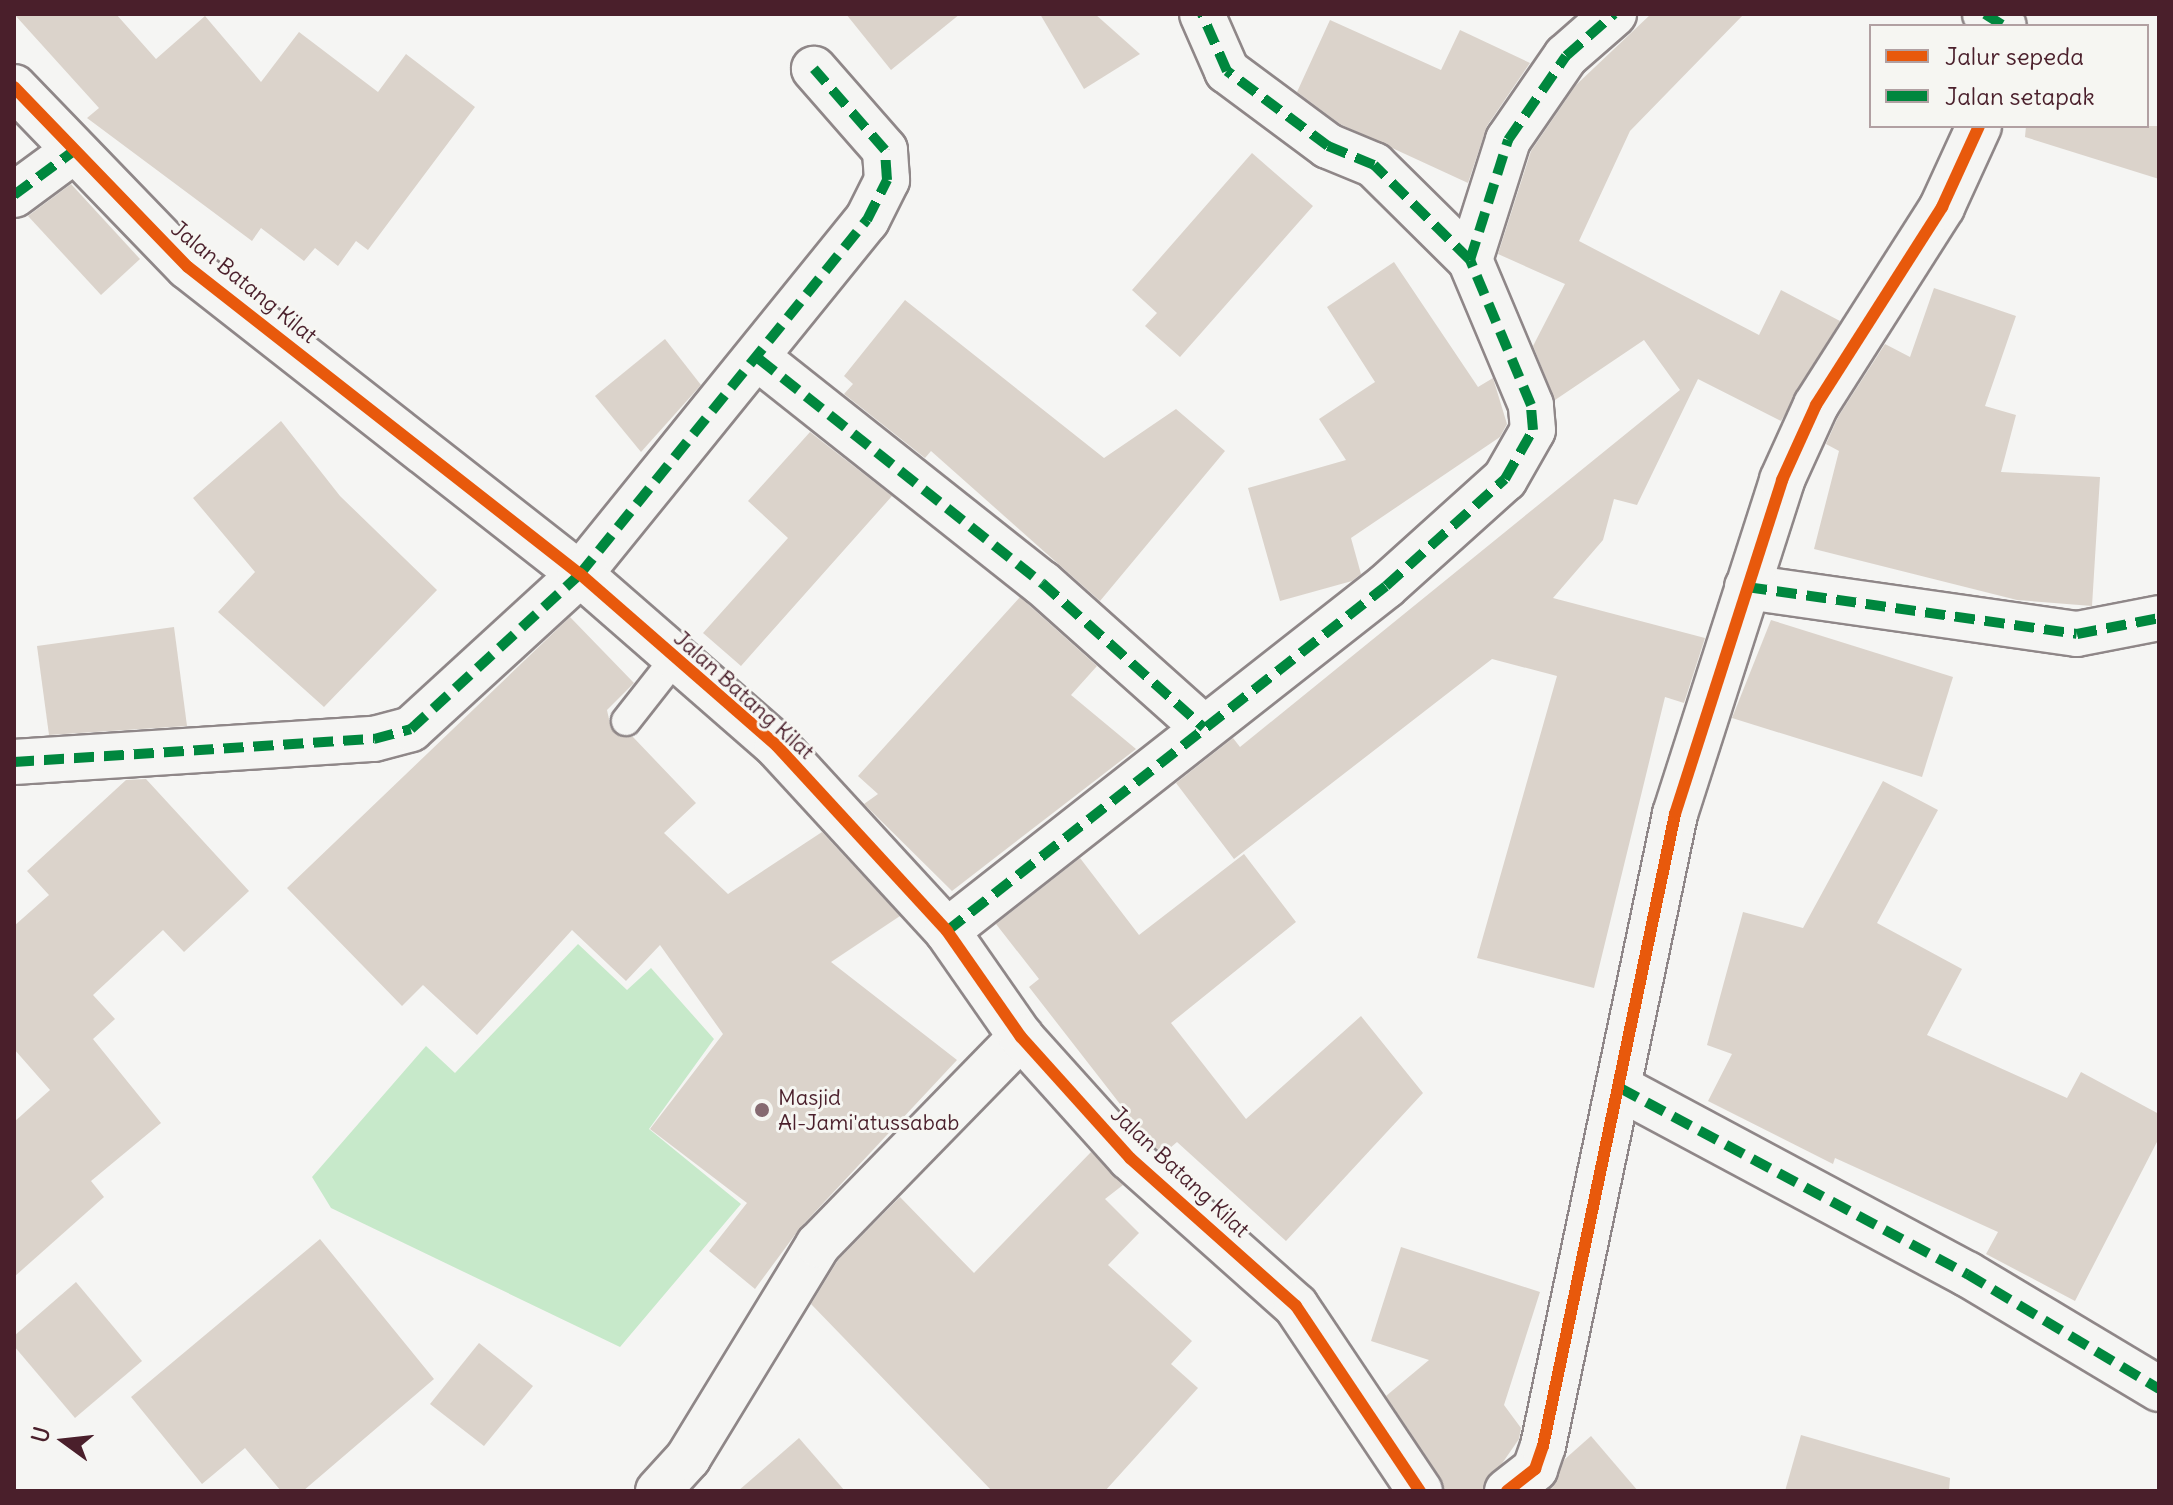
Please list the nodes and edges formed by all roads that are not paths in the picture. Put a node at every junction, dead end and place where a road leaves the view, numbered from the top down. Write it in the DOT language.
graph roads {
  1 [pos="1202,14"];
  2 [pos="1614,14"];
  3 [pos="814,69"];
  4 [pos="14,87"];
  5 [pos="1978,128"];
  6 [pos="71,153"];
  7 [pos="14,195"];
  8 [pos="1470,260"];
  9 [pos="759,359"];
  10 [pos="580,574"];
  11 [pos="1747,587"];
  12 [pos="2159,618"];
  13 [pos="674,660"];
  14 [pos="626,721"];
  15 [pos="1204,728"];
  16 [pos="14,762"];
  17 [pos="947,931"];
  18 [pos="1021,1037"];
  19 [pos="1620,1088"];
  20 [pos="2159,1389"];
  21 [pos="658,1491"];
  22 [pos="1420,1491"];
  23 [pos="1507,1491"];
  1 -- 8 [label="street"];
  2 -- 8 [label="street"];
  3 -- 9 [label="street"];
  4 -- 6 [label="street, Jalan Batang Kilat"];
  5 -- 11 [label="street"];
  6 -- 7 [label="street"];
  6 -- 10 [label="street, Jalan Batang Kilat"];
  8 -- 15 [label="street"];
  9 -- 10 [label="street"];
  9 -- 15 [label="street"];
  10 -- 13 [label="street, Jalan Batang Kilat"];
  10 -- 16 [label="street"];
  11 -- 12 [label="street"];
  11 -- 19 [label="street"];
  13 -- 14 [label="lane"];
  13 -- 17 [label="street, Jalan Batang Kilat"];
  15 -- 17 [label="street"];
  17 -- 18 [label="street, Jalan Batang Kilat"];
  18 -- 21 [label="street"];
  18 -- 22 [label="street, Jalan Batang Kilat"];
  19 -- 20 [label="street"];
  19 -- 23 [label="street"];
}
